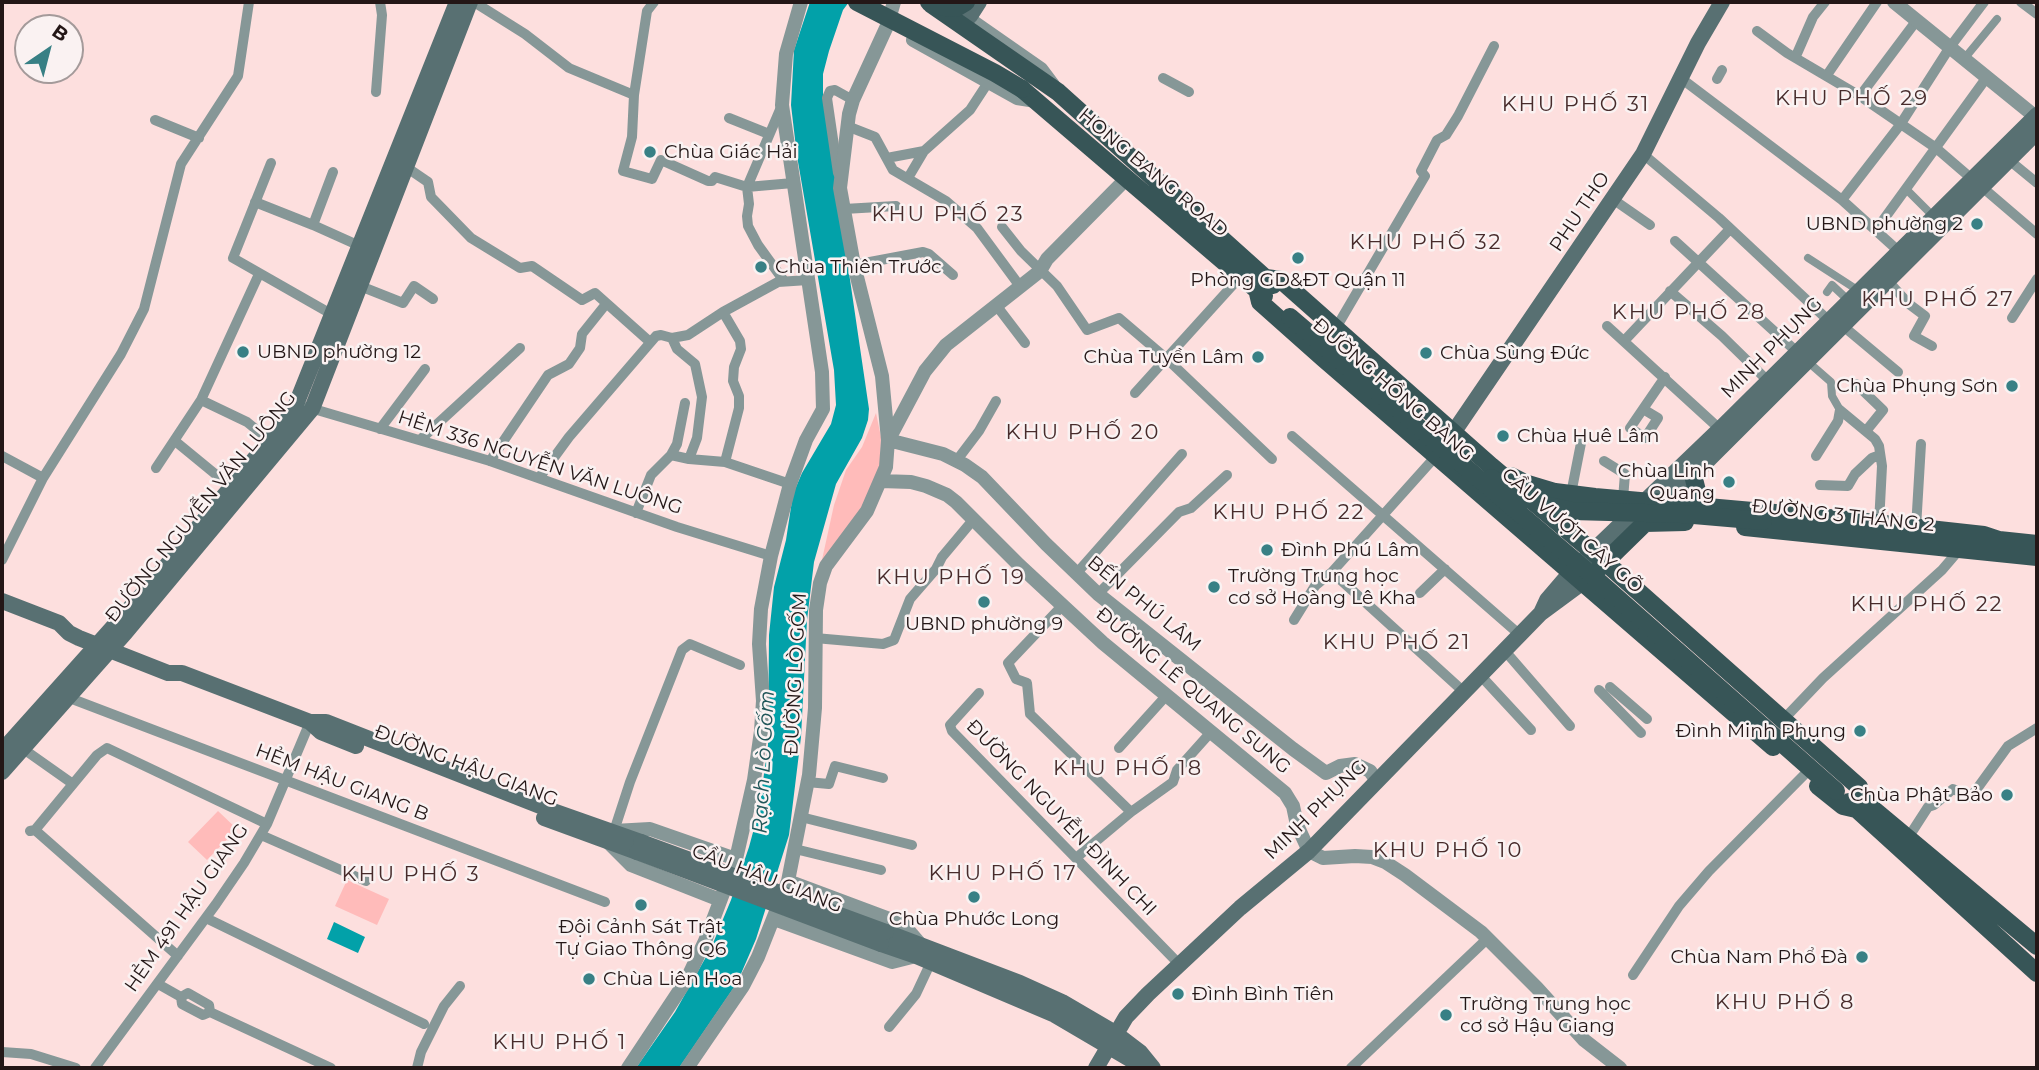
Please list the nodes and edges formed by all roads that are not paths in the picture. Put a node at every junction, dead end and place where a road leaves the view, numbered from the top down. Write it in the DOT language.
graph roads {
  1 [pos="248,2"];
  2 [pos="380,2"];
  3 [pos="457,2"];
  4 [pos="472,2"];
  5 [pos="654,2"];
  6 [pos="801,2"];
  7 [pos="858,2"];
  8 [pos="894,2"];
  9 [pos="928,2"];
  10 [pos="939,2"];
  11 [pos="949,2"];
  12 [pos="1721,2"];
  13 [pos="1825,2"];
  14 [pos="1878,2"];
  15 [pos="1894,2"];
  16 [pos="1984,2"];
  17 [pos="2021,2"];
  18 [pos="973,10"];
  19 [pos="2037,14"];
  20 [pos="1997,19"];
  21 [pos="1917,20"];
  22 [pos="887,26"];
  23 [pos="1757,31"];
  24 [pos="1494,46"];
  25 [pos="1950,47"];
  26 [pos="1796,56"];
  27 [pos="1964,58"];
  28 [pos="1827,75"];
  29 [pos="1987,77"];
  30 [pos="1163,78"];
  31 [pos="1682,79"];
  32 [pos="989,81"];
  33 [pos="376,92"];
  34 [pos="1058,92"];
  35 [pos="1189,92"];
  36 [pos="634,95"];
  37 [pos="1860,96"];
  38 [pos="853,100"];
  39 [pos="1036,101"];
  40 [pos="782,105"];
  41 [pos="729,118"];
  42 [pos="155,120"];
  43 [pos="2037,120"];
  44 [pos="1900,125"];
  45 [pos="847,126"];
  46 [pos="769,134"];
  47 [pos="199,138"];
  48 [pos="1936,148"];
  49 [pos="924,151"];
  50 [pos="1643,155"];
  51 [pos="887,158"];
  52 [pos="2009,160"];
  53 [pos="271,163"];
  54 [pos="406,167"];
  55 [pos="333,172"];
  56 [pos="908,178"];
  57 [pos="1126,179"];
  58 [pos="793,183"];
  59 [pos="1977,183"];
  60 [pos="2037,183"];
  61 [pos="747,187"];
  62 [pos="840,188"];
  63 [pos="1906,189"];
  64 [pos="1614,200"];
  65 [pos="1842,200"];
  66 [pos="256,202"];
  67 [pos="896,206"];
  68 [pos="844,209"];
  69 [pos="1934,217"];
  70 [pos="313,225"];
  71 [pos="1650,225"];
  72 [pos="1003,227"];
  73 [pos="1730,229"];
  74 [pos="1876,230"];
  75 [pos="2037,234"];
  76 [pos="1675,241"];
  77 [pos="366,249"];
  78 [pos="1904,256"];
  79 [pos="1808,258"];
  80 [pos="1698,262"];
  81 [pos="854,265"];
  82 [pos="1040,271"];
  83 [pos="259,274"];
  84 [pos="953,275"];
  85 [pos="1241,276"];
  86 [pos="2037,279"];
  87 [pos="808,280"];
  88 [pos="784,281"];
  89 [pos="1888,281"];
  90 [pos="1261,284"];
  91 [pos="1019,285"];
  92 [pos="360,286"];
  93 [pos="1670,291"];
  94 [pos="1826,292"];
  95 [pos="1854,296"];
  96 [pos="433,299"];
  97 [pos="606,304"];
  98 [pos="996,305"];
  99 [pos="723,312"];
  100 [pos="1294,313"];
  101 [pos="333,314"];
  102 [pos="2012,318"];
  103 [pos="1836,323"];
  104 [pos="1607,326"];
  105 [pos="1336,328"];
  106 [pos="671,338"];
  107 [pos="1624,341"];
  108 [pos="650,342"];
  109 [pos="1025,343"];
  110 [pos="1932,346"];
  111 [pos="520,348"];
  112 [pos="1802,357"];
  113 [pos="1167,359"];
  114 [pos="425,369"];
  115 [pos="1898,372"];
  116 [pos="1665,377"];
  117 [pos="1769,381"];
  118 [pos="1856,384"];
  119 [pos="1135,393"];
  120 [pos="201,400"];
  121 [pos="996,401"];
  122 [pos="685,403"];
  123 [pos="305,406"];
  124 [pos="1643,409"];
  125 [pos="1840,410"];
  126 [pos="380,429"];
  127 [pos="1866,431"];
  128 [pos="1453,433"];
  129 [pos="1725,434"];
  130 [pos="1292,436"];
  131 [pos="1582,438"];
  132 [pos="421,439"];
  133 [pos="270,440"];
  134 [pos="888,440"];
  135 [pos="175,441"];
  136 [pos="1921,444"];
  137 [pos="1182,454"];
  138 [pos="671,455"];
  139 [pos="1880,455"];
  140 [pos="2,456"];
  141 [pos="1436,456"];
  142 [pos="1816,456"];
  143 [pos="689,459"];
  144 [pos="1272,459"];
  145 [pos="957,460"];
  146 [pos="490,461"];
  147 [pos="1604,461"];
  148 [pos="725,462"];
  149 [pos="156,468"];
  150 [pos="1491,472"];
  151 [pos="1227,475"];
  152 [pos="1693,475"];
  153 [pos="43,478"];
  154 [pos="539,478"];
  155 [pos="881,481"];
  156 [pos="790,484"];
  157 [pos="1820,485"];
  158 [pos="231,487"];
  159 [pos="1572,494"];
  160 [pos="1663,495"];
  161 [pos="1623,499"];
  162 [pos="1645,500"];
  163 [pos="1533,501"];
  164 [pos="1707,506"];
  165 [pos="636,513"];
  166 [pos="1383,514"];
  167 [pos="973,520"];
  168 [pos="1673,522"];
  169 [pos="1514,523"];
  170 [pos="1645,523"];
  171 [pos="1879,524"];
  172 [pos="1916,528"];
  173 [pos="1991,541"];
  174 [pos="2037,544"];
  175 [pos="1961,549"];
  176 [pos="771,556"];
  177 [pos="1599,556"];
  178 [pos="2037,557"];
  179 [pos="2,560"];
  180 [pos="1445,569"];
  181 [pos="1332,572"];
  182 [pos="1076,574"];
  183 [pos="1577,577"];
  184 [pos="1420,593"];
  185 [pos="1098,594"];
  186 [pos="2,601"];
  187 [pos="1062,606"];
  188 [pos="1294,620"];
  189 [pos="1520,635"];
  190 [pos="815,638"];
  191 [pos="108,643"];
  192 [pos="1505,651"];
  193 [pos="740,665"];
  194 [pos="1481,676"];
  195 [pos="1464,692"];
  196 [pos="979,693"];
  197 [pos="66,696"];
  198 [pos="1166,696"];
  199 [pos="1647,719"];
  200 [pos="1782,720"];
  201 [pos="310,722"];
  202 [pos="1570,726"];
  203 [pos="2037,728"];
  204 [pos="1531,730"];
  205 [pos="1211,732"];
  206 [pos="1641,733"];
  207 [pos="22,748"];
  208 [pos="1119,748"];
  209 [pos="2,751"];
  210 [pos="2,772"];
  211 [pos="1805,774"];
  212 [pos="883,778"];
  213 [pos="285,781"];
  214 [pos="1377,781"];
  215 [pos="807,782"];
  216 [pos="73,783"];
  217 [pos="1838,787"];
  218 [pos="1860,805"];
  219 [pos="1130,813"];
  220 [pos="802,817"];
  221 [pos="267,824"];
  222 [pos="261,835"];
  223 [pos="612,837"];
  224 [pos="1908,838"];
  225 [pos="912,845"];
  226 [pos="639,847"];
  227 [pos="795,849"];
  228 [pos="1310,851"];
  229 [pos="1076,858"];
  230 [pos="736,859"];
  231 [pos="881,870"];
  232 [pos="366,881"];
  233 [pos="788,881"];
  234 [pos="720,900"];
  235 [pos="605,902"];
  236 [pos="206,918"];
  237 [pos="774,919"];
  238 [pos="1488,939"];
  239 [pos="2037,946"];
  240 [pos="923,955"];
  241 [pos="178,956"];
  242 [pos="1179,964"];
  243 [pos="2037,973"];
  244 [pos="1633,975"];
  245 [pos="158,984"];
  246 [pos="460,986"];
  247 [pos="424,1024"];
  248 [pos="889,1027"];
  249 [pos="1111,1039"];
  250 [pos="2,1052"];
  251 [pos="76,1068"];
  252 [pos="95,1068"];
  253 [pos="331,1068"];
  254 [pos="418,1068"];
  255 [pos="628,1068"];
  256 [pos="687,1068"];
  257 [pos="1096,1068"];
  258 [pos="1153,1068"];
  259 [pos="1350,1068"];
  260 [pos="1620,1068"];
  1 -- 47 [label="street"];
  2 -- 33 [label="street"];
  3 -- 77 [label="main road, ĐƯỜNG NGUYỄN VĂN LUÔNG"];
  4 -- 36 [label="street"];
  4 -- 54 [label="main road, ĐƯỜNG NGUYỄN VĂN LUÔNG"];
  5 -- 36 [label="street"];
  6 -- 40 [label="street"];
  7 -- 39 [label="main road, HONG BANG ROAD, bridge"];
  8 -- 22 [label="street"];
  9 -- 18 [label="main road, bridge"];
  9 -- 34 [label="main road, HONG BANG ROAD, bridge"];
  10 -- 18 [label="street"];
  11 -- 18 [label="street"];
  12 -- 31 [label="main road, PHU THO"];
  13 -- 26 [label="street"];
  14 -- 28 [label="street"];
  15 -- 21 [label="street"];
  16 -- 25 [label="street"];
  17 -- 19 [label="street"];
  18 -- 34 [label="street"];
  20 -- 27 [label="street"];
  21 -- 25 [label="street"];
  21 -- 37 [label="street"];
  22 -- 32 [label="street"];
  22 -- 38 [label="street"];
  23 -- 26 [label="street"];
  24 -- 105 [label="street"];
  25 -- 27 [label="street"];
  25 -- 44 [label="street"];
  26 -- 28 [label="street"];
  27 -- 29 [label="street"];
  28 -- 37 [label="street"];
  29 -- 43 [label="street"];
  29 -- 48 [label="street"];
  30 -- 35 [label="street"];
  31 -- 50 [label="main road, PHU THO"];
  31 -- 65 [label="street"];
  32 -- 39 [label="street"];
  32 -- 49 [label="street"];
  34 -- 90 [label="main road, HONG BANG ROAD"];
  36 -- 61 [label="street"];
  37 -- 44 [label="street"];
  38 -- 45 [label="street"];
  38 -- 62 [label="street"];
  39 -- 57 [label="main road, HONG BANG ROAD"];
  40 -- 46 [label="street"];
  40 -- 58 [label="street"];
  41 -- 46 [label="street"];
  42 -- 47 [label="street"];
  43 -- 52 [label="main road, MINH PHỤNG"];
  43 -- 59 [label="main road, MINH PHỤNG"];
  44 -- 48 [label="street"];
  44 -- 65 [label="street"];
  45 -- 51 [label="street"];
  45 -- 62 [label="street"];
  46 -- 61 [label="street"];
  47 -- 153 [label="street"];
  48 -- 59 [label="street"];
  48 -- 63 [label="street"];
  49 -- 51 [label="street"];
  49 -- 56 [label="street"];
  50 -- 64 [label="main road, PHU THO"];
  50 -- 73 [label="street"];
  51 -- 56 [label="street"];
  52 -- 59 [label="main road, MINH PHỤNG"];
  52 -- 60 [label="street"];
  53 -- 66 [label="street"];
  54 -- 77 [label="main road, ĐƯỜNG NGUYỄN VĂN LUÔNG"];
  54 -- 97 [label="street"];
  55 -- 70 [label="street"];
  56 -- 91 [label="street"];
  57 -- 82 [label="street"];
  57 -- 85 [label="main road, HONG BANG ROAD"];
  58 -- 61 [label="street"];
  58 -- 87 [label="street"];
  59 -- 69 [label="main road, MINH PHỤNG"];
  59 -- 75 [label="street"];
  59 -- 78 [label="main road, MINH PHỤNG"];
  61 -- 88 [label="street"];
  62 -- 68 [label="street"];
  63 -- 69 [label="street"];
  63 -- 74 [label="street"];
  64 -- 71 [label="street"];
  64 -- 128 [label="main road, PHU THO"];
  65 -- 74 [label="street"];
  66 -- 70 [label="street"];
  66 -- 83 [label="street"];
  67 -- 68 [label="street"];
  68 -- 81 [label="street"];
  69 -- 78 [label="main road, MINH PHỤNG"];
  70 -- 77 [label="street"];
  72 -- 82 [label="street"];
  73 -- 80 [label="street"];
  73 -- 103 [label="street"];
  74 -- 78 [label="street"];
  76 -- 80 [label="street"];
  77 -- 92 [label="main road, ĐƯỜNG NGUYỄN VĂN LUÔNG"];
  77 -- 101 [label="main road, ĐƯỜNG NGUYỄN VĂN LUÔNG"];
  78 -- 89 [label="main road, MINH PHỤNG"];
  78 -- 95 [label="main road, MINH PHỤNG"];
  79 -- 95 [label="street"];
  80 -- 93 [label="street"];
  80 -- 112 [label="street"];
  81 -- 84 [label="street"];
  81 -- 134 [label="street"];
  82 -- 91 [label="street"];
  82 -- 113 [label="street"];
  83 -- 101 [label="street"];
  83 -- 120 [label="street"];
  85 -- 90 [label="main road, HONG BANG ROAD"];
  85 -- 113 [label="street"];
  86 -- 102 [label="street"];
  87 -- 88 [label="street"];
  87 -- 156 [label="street"];
  88 -- 99 [label="street"];
  89 -- 103 [label="main road, MINH PHỤNG"];
  89 -- 110 [label="street"];
  90 -- 100 [label="main road, CẦU VƯỢT CÂY GÕ"];
  90 -- 105 [label="main road, ĐƯỜNG HỒNG BÀNG"];
  90 -- 141 [label="main road, ĐƯỜNG HỒNG BÀNG"];
  91 -- 98 [label="street"];
  92 -- 96 [label="street"];
  92 -- 123 [label="main road, ĐƯỜNG NGUYỄN VĂN LUÔNG"];
  93 -- 107 [label="street"];
  93 -- 117 [label="street"];
  94 -- 95 [label="street"];
  95 -- 103 [label="main road, MINH PHỤNG"];
  97 -- 108 [label="street"];
  97 -- 146 [label="street"];
  98 -- 109 [label="street"];
  98 -- 134 [label="street"];
  99 -- 106 [label="street"];
  99 -- 148 [label="street"];
  100 -- 150 [label="main road, CẦU VƯỢT CÂY GÕ"];
  100 -- 217 [label="main road, CẦU VƯỢT CÂY GÕ, bridge"];
  101 -- 123 [label="main road, ĐƯỜNG NGUYỄN VĂN LUÔNG"];
  103 -- 112 [label="main road, MINH PHỤNG"];
  103 -- 115 [label="street"];
  104 -- 107 [label="street"];
  105 -- 128 [label="main road, ĐƯỜNG HỒNG BÀNG"];
  106 -- 108 [label="street"];
  106 -- 143 [label="street"];
  107 -- 116 [label="street"];
  108 -- 154 [label="street"];
  111 -- 132 [label="street"];
  112 -- 117 [label="main road, MINH PHỤNG"];
  112 -- 125 [label="street"];
  112 -- 129 [label="main road, MINH PHỤNG"];
  113 -- 119 [label="street"];
  113 -- 144 [label="street"];
  114 -- 126 [label="street"];
  116 -- 124 [label="street"];
  116 -- 129 [label="street"];
  117 -- 129 [label="main road, MINH PHỤNG"];
  118 -- 127 [label="street"];
  120 -- 133 [label="street"];
  120 -- 135 [label="street"];
  121 -- 145 [label="street"];
  122 -- 138 [label="street"];
  123 -- 126 [label="street, HẺM 336 NGUYỄN VĂN LUÔNG"];
  123 -- 133 [label="main road, ĐƯỜNG NGUYỄN VĂN LUÔNG"];
  123 -- 191 [label="main road, ĐƯỜNG NGUYỄN VĂN LUÔNG"];
  125 -- 127 [label="street"];
  125 -- 142 [label="street"];
  126 -- 132 [label="street, HẺM 336 NGUYỄN VĂN LUÔNG"];
  127 -- 139 [label="street"];
  128 -- 150 [label="main road, ĐƯỜNG HỒNG BÀNG"];
  129 -- 152 [label="main road, MINH PHỤNG"];
  129 -- 160 [label="main road, MINH PHỤNG"];
  130 -- 166 [label="street"];
  131 -- 159 [label="street"];
  132 -- 146 [label="street, HẺM 336 NGUYỄN VĂN LUÔNG"];
  133 -- 158 [label="main road, ĐƯỜNG NGUYỄN VĂN LUÔNG"];
  134 -- 145 [label="street, BẾN PHÚ LÂM"];
  134 -- 155 [label="street, ĐƯỜNG LÒ GỐM"];
  135 -- 149 [label="street"];
  135 -- 158 [label="street"];
  136 -- 172 [label="street"];
  137 -- 182 [label="street"];
  138 -- 143 [label="street"];
  138 -- 165 [label="street"];
  139 -- 157 [label="street"];
  139 -- 171 [label="street"];
  140 -- 153 [label="street"];
  141 -- 166 [label="street"];
  141 -- 169 [label="main road, ĐƯỜNG HỒNG BÀNG"];
  143 -- 148 [label="street"];
  145 -- 182 [label="street, BẾN PHÚ LÂM"];
  146 -- 154 [label="street, HẺM 336 NGUYỄN VĂN LUÔNG"];
  147 -- 161 [label="street"];
  148 -- 156 [label="street"];
  150 -- 159 [label="main road"];
  150 -- 163 [label="main road"];
  150 -- 173 [label="main road, CẦU VƯỢT CÂY GÕ, bridge"];
  150 -- 217 [label="main road, CẦU VƯỢT CÂY GÕ, bridge"];
  151 -- 185 [label="street"];
  152 -- 160 [label="main road, MINH PHỤNG"];
  152 -- 164 [label="main road"];
  153 -- 179 [label="street"];
  154 -- 165 [label="street, HẺM 336 NGUYỄN VĂN LUÔNG"];
  155 -- 167 [label="street, ĐƯỜNG LÊ QUANG SUNG"];
  155 -- 190 [label="street, ĐƯỜNG LÒ GỐM"];
  156 -- 176 [label="street"];
  158 -- 191 [label="main road, ĐƯỜNG NGUYỄN VĂN LUÔNG"];
  159 -- 161 [label="main road"];
  160 -- 162 [label="main road, ĐƯỜNG 3 THÁNG 2"];
  160 -- 164 [label="main road, ĐƯỜNG 3 THÁNG 2"];
  160 -- 168 [label="main road"];
  160 -- 170 [label="main road, MINH PHỤNG"];
  161 -- 162 [label="main road"];
  162 -- 177 [label="main road, MINH PHỤNG"];
  163 -- 169 [label="main road"];
  163 -- 177 [label="main road"];
  164 -- 171 [label="main road, ĐƯỜNG 3 THÁNG 2"];
  165 -- 176 [label="street, HẺM 336 NGUYỄN VĂN LUÔNG"];
  166 -- 180 [label="street"];
  166 -- 181 [label="street"];
  167 -- 187 [label="street, ĐƯỜNG LÊ QUANG SUNG"];
  167 -- 190 [label="street"];
  168 -- 170 [label="main road, ĐƯỜNG 3 THÁNG 2"];
  168 -- 175 [label="main road, ĐƯỜNG 3 THÁNG 2"];
  169 -- 183 [label="main road, ĐƯỜNG HỒNG BÀNG"];
  170 -- 177 [label="main road, MINH PHỤNG"];
  171 -- 172 [label="main road, ĐƯỜNG 3 THÁNG 2"];
  172 -- 173 [label="main road, ĐƯỜNG 3 THÁNG 2"];
  173 -- 174 [label="main road, ĐƯỜNG 3 THÁNG 2"];
  175 -- 178 [label="main road, ĐƯỜNG 3 THÁNG 2"];
  175 -- 200 [label="street"];
  176 -- 230 [label="street"];
  177 -- 183 [label="main road, MINH PHỤNG"];
  177 -- 200 [label="main road"];
  180 -- 184 [label="street"];
  180 -- 189 [label="street"];
  181 -- 188 [label="street"];
  181 -- 195 [label="street"];
  182 -- 185 [label="street, BẾN PHÚ LÂM"];
  183 -- 189 [label="main road, MINH PHỤNG"];
  183 -- 211 [label="main road, ĐƯỜNG HỒNG BÀNG"];
  185 -- 214 [label="street, BẾN PHÚ LÂM"];
  186 -- 191 [label="main road, ĐƯỜNG HẬU GIANG"];
  187 -- 198 [label="street, ĐƯỜNG LÊ QUANG SUNG"];
  187 -- 219 [label="street"];
  189 -- 192 [label="main road, MINH PHỤNG"];
  190 -- 215 [label="street, ĐƯỜNG LÒ GỐM"];
  191 -- 197 [label="main road, ĐƯỜNG NGUYỄN VĂN LUÔNG"];
  191 -- 201 [label="main road, ĐƯỜNG HẬU GIANG"];
  191 -- 209 [label="main road, ĐƯỜNG NGUYỄN VĂN LUÔNG"];
  192 -- 194 [label="main road, MINH PHỤNG"];
  192 -- 202 [label="street"];
  193 -- 223 [label="street"];
  194 -- 195 [label="main road, MINH PHỤNG"];
  194 -- 204 [label="street"];
  195 -- 214 [label="main road, MINH PHỤNG"];
  196 -- 229 [label="street, ĐƯỜNG NGUYỄN ĐÌNH CHI"];
  197 -- 207 [label="main road, ĐƯỜNG NGUYỄN VĂN LUÔNG"];
  197 -- 213 [label="street, HẺM HẬU GIANG B"];
  198 -- 205 [label="street, ĐƯỜNG LÊ QUANG SUNG"];
  198 -- 208 [label="street"];
  199 -- 206 [label="street"];
  200 -- 218 [label="main road"];
  201 -- 213 [label="street, HẺM 491 HẬU GIANG"];
  201 -- 223 [label="main road, ĐƯỜNG HẬU GIANG"];
  203 -- 224 [label="street"];
  205 -- 219 [label="street"];
  205 -- 228 [label="street, ĐƯỜNG LÊ QUANG SUNG"];
  207 -- 210 [label="main road, ĐƯỜNG NGUYỄN VĂN LUÔNG"];
  207 -- 216 [label="street"];
  211 -- 218 [label="main road, ĐƯỜNG HỒNG BÀNG"];
  211 -- 244 [label="street"];
  212 -- 215 [label="street"];
  213 -- 221 [label="street, HẺM 491 HẬU GIANG"];
  213 -- 235 [label="street, HẺM HẬU GIANG B"];
  214 -- 228 [label="main road, MINH PHỤNG"];
  215 -- 220 [label="street, ĐƯỜNG LÒ GỐM"];
  216 -- 221 [label="street"];
  216 -- 241 [label="street"];
  217 -- 218 [label="main road, CẦU VƯỢT CÂY GÕ"];
  218 -- 224 [label="main road"];
  218 -- 243 [label="main road"];
  219 -- 229 [label="street"];
  220 -- 225 [label="street"];
  220 -- 227 [label="street, ĐƯỜNG LÒ GỐM"];
  221 -- 222 [label="street, HẺM 491 HẬU GIANG"];
  222 -- 232 [label="street"];
  222 -- 236 [label="street, HẺM 491 HẬU GIANG"];
  223 -- 226 [label="main road, ĐƯỜNG HẬU GIANG"];
  223 -- 230 [label="street, ĐƯỜNG HẬU GIANG"];
  223 -- 234 [label="street, ĐƯỜNG HẬU GIANG"];
  224 -- 239 [label="main road"];
  226 -- 240 [label="main road, CẦU HẬU GIANG, bridge"];
  227 -- 231 [label="street"];
  227 -- 233 [label="street, ĐƯỜNG LÒ GỐM"];
  228 -- 238 [label="street"];
  228 -- 242 [label="main road, MINH PHỤNG"];
  229 -- 242 [label="street, ĐƯỜNG NGUYỄN ĐÌNH CHI"];
  230 -- 234 [label="street"];
  233 -- 237 [label="street, ĐƯỜNG LÒ GỐM"];
  233 -- 240 [label="street"];
  234 -- 255 [label="street"];
  236 -- 241 [label="street, HẺM 491 HẬU GIANG"];
  236 -- 247 [label="street"];
  237 -- 240 [label="street"];
  237 -- 256 [label="street, ĐƯỜNG LÒ GỐM"];
  238 -- 259 [label="street"];
  238 -- 260 [label="street"];
  240 -- 248 [label="street"];
  240 -- 249 [label="main road"];
  241 -- 245 [label="street, HẺM 491 HẬU GIANG"];
  242 -- 249 [label="main road, MINH PHỤNG"];
  245 -- 252 [label="street, HẺM 491 HẬU GIANG"];
  245 -- 253 [label="street"];
  246 -- 254 [label="street"];
  249 -- 257 [label="main road, MINH PHỤNG"];
  249 -- 258 [label="main road"];
  250 -- 251 [label="street"];
}
